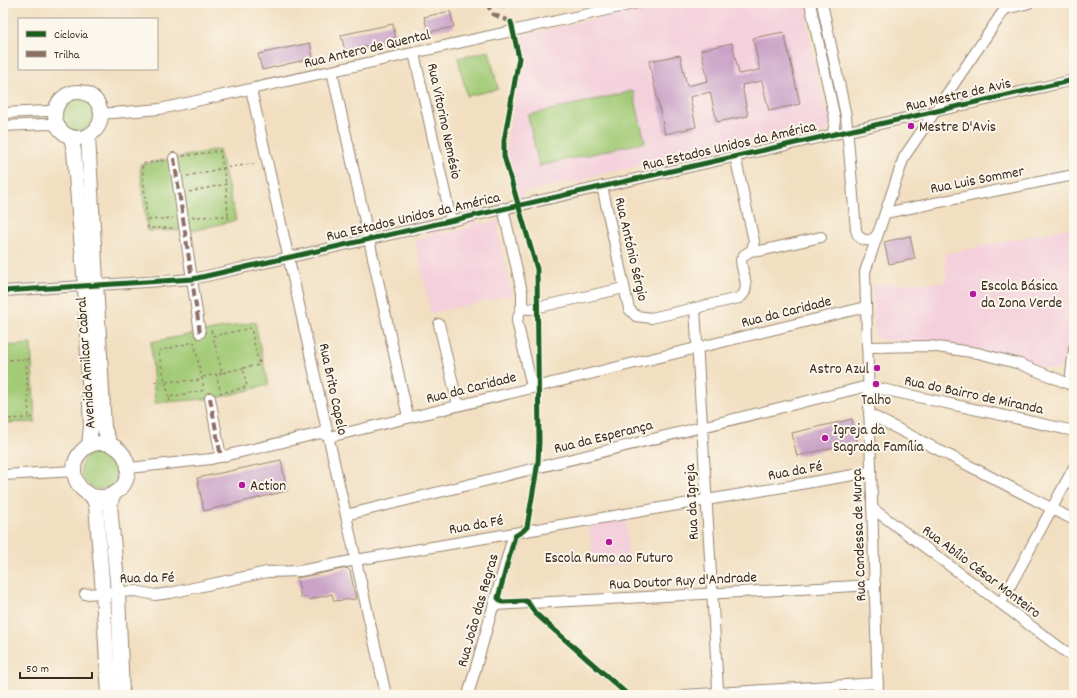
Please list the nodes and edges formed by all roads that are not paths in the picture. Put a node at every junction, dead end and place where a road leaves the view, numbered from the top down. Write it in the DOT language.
graph roads {
  1 [pos="638,3"];
  2 [pos="810,3"];
  3 [pos="822,3"];
  4 [pos="1029,3"];
  5 [pos="609,6"];
  6 [pos="1007,6"];
  7 [pos="414,53"];
  8 [pos="332,71"];
  9 [pos="1074,80"];
  10 [pos="251,89"];
  11 [pos="57,108"];
  12 [pos="934,112"];
  13 [pos="3,113"];
  14 [pos="101,114"];
  15 [pos="58,125"];
  16 [pos="3,126"];
  17 [pos="847,131"];
  18 [pos="833,134"];
  19 [pos="88,136"];
  20 [pos="71,137"];
  21 [pos="735,156"];
  22 [pos="174,158"];
  23 [pos="1074,175"];
  24 [pos="602,186"];
  25 [pos="503,208"];
  26 [pos="885,213"];
  27 [pos="451,220"];
  28 [pos="878,233"];
  29 [pos="821,237"];
  30 [pos="368,238"];
  31 [pos="752,250"];
  32 [pos="289,256"];
  33 [pos="193,279"];
  34 [pos="91,286"];
  35 [pos="624,288"];
  36 [pos="3,291"];
  37 [pos="866,307"];
  38 [pos="521,308"];
  39 [pos="694,309"];
  40 [pos="438,324"];
  41 [pos="200,332"];
  42 [pos="867,347"];
  43 [pos="697,348"];
  44 [pos="1074,348"];
  45 [pos="1072,385"];
  46 [pos="868,386"];
  47 [pos="532,388"];
  48 [pos="207,394"];
  49 [pos="458,405"];
  50 [pos="869,414"];
  51 [pos="408,418"];
  52 [pos="702,427"];
  53 [pos="1074,431"];
  54 [pos="329,437"];
  55 [pos="110,444"];
  56 [pos="89,445"];
  57 [pos="221,456"];
  58 [pos="1074,467"];
  59 [pos="129,468"];
  60 [pos="74,471"];
  61 [pos="871,472"];
  62 [pos="3,475"];
  63 [pos="113,494"];
  64 [pos="92,496"];
  65 [pos="706,500"];
  66 [pos="872,508"];
  67 [pos="1051,510"];
  68 [pos="346,516"];
  69 [pos="1074,520"];
  70 [pos="514,533"];
  71 [pos="356,560"];
  72 [pos="875,585"];
  73 [pos="118,592"];
  74 [pos="104,593"];
  75 [pos="85,594"];
  76 [pos="712,594"];
  77 [pos="1001,603"];
  78 [pos="494,605"];
  79 [pos="1074,658"];
  80 [pos="878,683"];
  81 [pos="717,694"];
  82 [pos="109,695"];
  83 [pos="122,695"];
  84 [pos="386,695"];
  85 [pos="468,695"];
  86 [pos="684,695"];
  87 [pos="878,695"];
  1 -- 5 [label="street, Rua Antero de Quental"];
  2 -- 18 [label="street"];
  3 -- 17 [label="street"];
  4 -- 6 [label="street"];
  5 -- 7 [label="street, Rua Antero de Quental"];
  6 -- 12 [label="street, Rua Condessa de Murça"];
  7 -- 8 [label="street, Rua Antero de Quental"];
  7 -- 27 [label="street, Rua Vitorino Nemésio"];
  8 -- 10 [label="street, Rua Antero de Quental"];
  8 -- 30 [label="street"];
  9 -- 12 [label="street, Rua Mestre de Avis"];
  10 -- 14 [label="street, Rua Antero de Quental"];
  10 -- 32 [label="street, Rua Brito Capelo"];
  11 -- 13 [label="street"];
  11 -- 14 [label="street"];
  11 -- 15 [label="street"];
  12 -- 17 [label="street, Rua Mestre de Avis"];
  12 -- 26 [label="street, Rua Condessa de Murça"];
  14 -- 19 [label="street"];
  15 -- 16 [label="street"];
  15 -- 20 [label="street"];
  17 -- 18 [label="street, Rua Estados Unidos da América"];
  17 -- 28 [label="street"];
  18 -- 21 [label="street, Rua Estados Unidos da América"];
  19 -- 20 [label="street"];
  19 -- 34 [label="street, Avenida Amilcar Cabral"];
  20 -- 34 [label="street, Avenida Amilcar Cabral"];
  21 -- 24 [label="street, Rua Estados Unidos da América"];
  21 -- 31 [label="street"];
  22 -- 33 [label="street"];
  23 -- 26 [label="street, Rua Luis Sommer"];
  24 -- 25 [label="street, Rua Estados Unidos da América"];
  24 -- 35 [label="street, Rua António Sérgio"];
  25 -- 27 [label="street, Rua Estados Unidos da América"];
  25 -- 38 [label="street"];
  26 -- 28 [label="street, Rua Condessa de Murça"];
  27 -- 30 [label="street, Rua Estados Unidos da América"];
  28 -- 37 [label="street, Rua Condessa de Murça"];
  29 -- 31 [label="street"];
  30 -- 32 [label="street, Rua Estados Unidos da América"];
  30 -- 51 [label="street"];
  31 -- 39 [label="street"];
  32 -- 33 [label="street, Rua Estados Unidos da América"];
  32 -- 54 [label="street, Rua Brito Capelo"];
  33 -- 34 [label="street, Rua Estados Unidos da América"];
  33 -- 41 [label="street"];
  34 -- 36 [label="street, Rua Estados Unidos da América"];
  34 -- 55 [label="street, Avenida Amilcar Cabral"];
  34 -- 56 [label="street, Avenida Amilcar Cabral"];
  35 -- 38 [label="street"];
  35 -- 39 [label="street, Rua António Sérgio"];
  37 -- 42 [label="street, Rua Condessa de Murça"];
  37 -- 43 [label="street, Rua da Caridade"];
  38 -- 47 [label="street"];
  39 -- 43 [label="street, Rua da Igreja"];
  40 -- 49 [label="street"];
  42 -- 45 [label="street"];
  42 -- 46 [label="street, Rua Condessa de Murça"];
  43 -- 47 [label="street, Rua da Caridade"];
  43 -- 52 [label="street, Rua da Igreja"];
  44 -- 45 [label="street"];
  46 -- 50 [label="street, Rua Condessa de Murça"];
  46 -- 52 [label="street, Rua da Esperança"];
  46 -- 53 [label="street, Rua do Bairro de Miranda"];
  47 -- 49 [label="street, Rua da Caridade"];
  48 -- 57 [label="street"];
  49 -- 51 [label="street, Rua da Caridade"];
  50 -- 61 [label="street, Rua Condessa de Murça"];
  50 -- 67 [label="street"];
  51 -- 54 [label="street, Rua da Caridade"];
  52 -- 65 [label="street, Rua da Igreja"];
  52 -- 68 [label="street, Rua da Esperança"];
  54 -- 57 [label="street, Rua da Caridade"];
  54 -- 68 [label="street, Rua Brito Capelo"];
  55 -- 56 [label="street"];
  55 -- 59 [label="street"];
  56 -- 60 [label="street"];
  57 -- 59 [label="street, Rua da Caridade"];
  58 -- 67 [label="street"];
  59 -- 63 [label="street"];
  60 -- 62 [label="street"];
  60 -- 64 [label="street"];
  61 -- 65 [label="street, Rua da Fé"];
  61 -- 66 [label="street, Rua Condessa de Murça"];
  63 -- 64 [label="street"];
  63 -- 73 [label="street"];
  64 -- 74 [label="street"];
  65 -- 70 [label="street, Rua da Fé"];
  65 -- 76 [label="street, Rua da Igreja"];
  66 -- 72 [label="street, Rua Condessa de Murça"];
  66 -- 77 [label="street, Rua Abílio César Monteiro"];
  67 -- 69 [label="street"];
  67 -- 77 [label="street"];
  68 -- 71 [label="street, Rua Brito Capelo"];
  70 -- 71 [label="street, Rua da Fé"];
  70 -- 78 [label="street, Rua João das Regras"];
  71 -- 73 [label="street, Rua da Fé"];
  71 -- 84 [label="street, Rua Brito Capelo"];
  72 -- 76 [label="street, Rua Doutor Ruy d'Andrade"];
  72 -- 80 [label="street, Rua Condessa de Murça"];
  73 -- 74 [label="street, Rua da Fé"];
  73 -- 83 [label="street"];
  74 -- 75 [label="street, Rua da Fé"];
  74 -- 82 [label="street"];
  76 -- 78 [label="street, Rua Doutor Ruy d'Andrade"];
  76 -- 81 [label="street, Rua da Igreja"];
  77 -- 79 [label="street, Rua Abílio César Monteiro"];
  78 -- 85 [label="street, Rua João das Regras"];
  80 -- 81 [label="street"];
  80 -- 87 [label="street, Rua Condessa de Murça"];
  81 -- 86 [label="street"];
}
